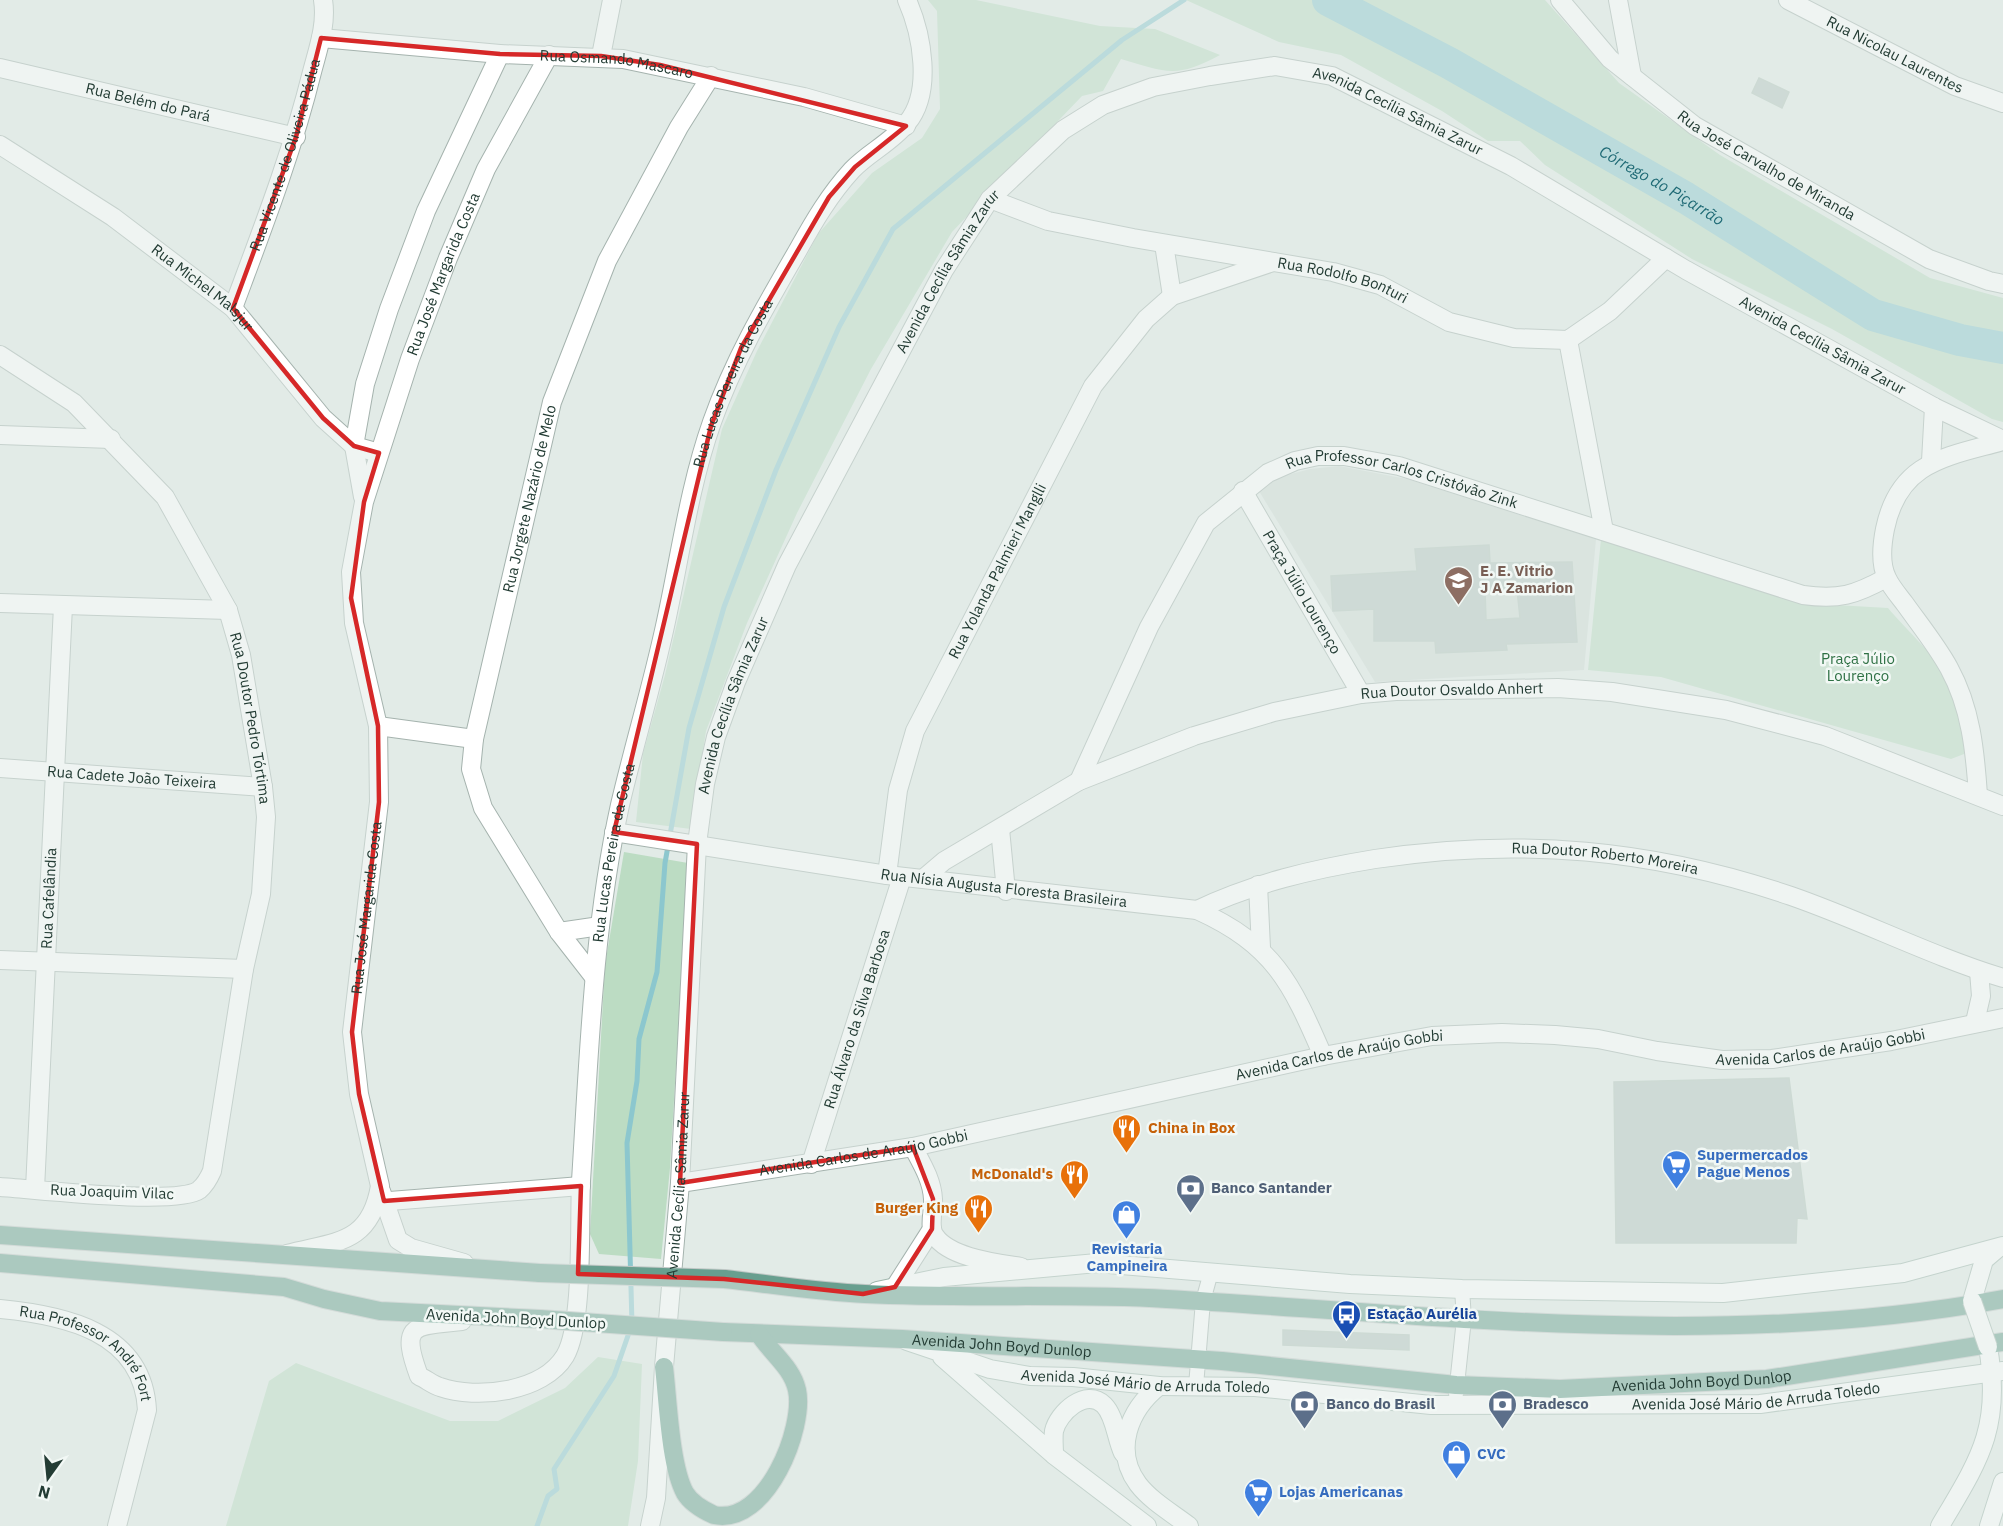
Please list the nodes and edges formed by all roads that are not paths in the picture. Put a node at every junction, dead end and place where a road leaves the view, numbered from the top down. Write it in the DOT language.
graph roads {
  1 [pos="323,0"];
  2 [pos="612,0"];
  3 [pos="907,0"];
  4 [pos="1560,0"];
  5 [pos="1618,0"];
  6 [pos="1788,0"];
  7 [pos="321,38"];
  8 [pos="500,54"];
  9 [pos="549,55"];
  10 [pos="601,56"];
  11 [pos="0,68"];
  12 [pos="711,76"];
  13 [pos="1632,76"];
  14 [pos="2003,103"];
  15 [pos="906,126"];
  16 [pos="296,137"];
  17 [pos="0,145"];
  18 [pos="990,199"];
  19 [pos="1164,244"];
  20 [pos="1666,258"];
  21 [pos="1273,262"];
  22 [pos="2003,284"];
  23 [pos="1172,296"];
  24 [pos="233,308"];
  25 [pos="1568,340"];
  26 [pos="0,355"];
  27 [pos="1934,408"];
  28 [pos="0,435"];
  29 [pos="111,439"];
  30 [pos="2003,440"];
  31 [pos="354,446"];
  32 [pos="379,453"];
  33 [pos="1931,461"];
  34 [pos="1243,491"];
  35 [pos="364,502"];
  36 [pos="1604,531"];
  37 [pos="1886,578"];
  38 [pos="0,603"];
  39 [pos="63,606"];
  40 [pos="228,610"];
  41 [pos="1361,694"];
  42 [pos="378,726"];
  43 [pos="474,740"];
  44 [pos="0,768"];
  45 [pos="53,771"];
  46 [pos="1079,781"];
  47 [pos="263,787"];
  48 [pos="1978,795"];
  49 [pos="2003,806"];
  50 [pos="1000,829"];
  51 [pos="614,832"];
  52 [pos="690,844"];
  53 [pos="895,876"];
  54 [pos="924,879"];
  55 [pos="1258,885"];
  56 [pos="1006,891"];
  57 [pos="1197,910"];
  58 [pos="600,927"];
  59 [pos="559,932"];
  60 [pos="1261,948"];
  61 [pos="0,960"];
  62 [pos="46,962"];
  63 [pos="244,969"];
  64 [pos="1979,971"];
  65 [pos="594,977"];
  66 [pos="2003,978"];
  67 [pos="2003,1018"];
  68 [pos="1975,1022"];
  69 [pos="1323,1056"];
  70 [pos="913,1148"];
  71 [pos="811,1164"];
  72 [pos="212,1171"];
  73 [pos="680,1183"];
  74 [pos="581,1186"];
  75 [pos="0,1187"];
  76 [pos="34,1189"];
  77 [pos="380,1196"];
  78 [pos="932,1229"];
  79 [pos="0,1235"];
  80 [pos="2002,1246"];
  81 [pos="285,1255"];
  82 [pos="0,1263"];
  83 [pos="1029,1268"];
  84 [pos="488,1270"];
  85 [pos="1211,1272"];
  86 [pos="895,1287"];
  87 [pos="1462,1289"];
  88 [pos="863,1294"];
  89 [pos="2003,1299"];
  90 [pos="1203,1301"];
  91 [pos="0,1309"];
  92 [pos="499,1317"];
  93 [pos="1464,1319"];
  94 [pos="759,1334"];
  95 [pos="902,1339"];
  96 [pos="1996,1345"];
  97 [pos="936,1352"];
  98 [pos="1198,1360"];
  99 [pos="664,1367"];
  100 [pos="1998,1373"];
  101 [pos="1456,1385"];
  102 [pos="1159,1386"];
  103 [pos="1196,1386"];
  104 [pos="1457,1406"];
  105 [pos="1054,1455"];
  106 [pos="1127,1456"];
  107 [pos="2003,1482"];
  108 [pos="117,1526"];
  109 [pos="650,1526"];
  110 [pos="1147,1526"];
  111 [pos="1189,1526"];
  112 [pos="1940,1526"];
  113 [pos="1989,1526"];
  1 -- 7 [label="street, Rua Vicente de Oliveira Pádua"];
  2 -- 10 [label="street"];
  3 -- 15 [label="street"];
  4 -- 13 [label="street, Rua José Carvalho de Miranda"];
  5 -- 13 [label="street"];
  6 -- 14 [label="street, Rua Nicolau Laurentes"];
  7 -- 8 [label="street, Rua Osmando Mascaro"];
  7 -- 16 [label="street, Rua Vicente de Oliveira Pádua"];
  8 -- 9 [label="street, Rua Osmando Mascaro"];
  8 -- 31 [label="street, Rua José Margarida Costa"];
  9 -- 10 [label="street, Rua Osmando Mascaro"];
  9 -- 32 [label="street, Rua José Margarida Costa"];
  10 -- 12 [label="street, Rua Osmando Mascaro"];
  11 -- 16 [label="street, Rua Belém do Pará"];
  12 -- 15 [label="street, Rua Osmando Mascaro"];
  12 -- 43 [label="street, Rua Jorgete Nazário de Melo"];
  13 -- 22 [label="street, Rua José Carvalho de Miranda"];
  15 -- 51 [label="street, Rua Lucas Pereira da Costa"];
  16 -- 24 [label="street, Rua Vicente de Oliveira Pádua"];
  17 -- 24 [label="street, Rua Michel Malsjur"];
  18 -- 19 [label="street, Rua Rodolfo Bonturi"];
  18 -- 20 [label="street, Avenida Cecília Sâmia Zarur"];
  18 -- 52 [label="street, Avenida Cecília Sâmia Zarur"];
  19 -- 21 [label="street, Rua Rodolfo Bonturi"];
  19 -- 23 [label="street"];
  20 -- 25 [label="street"];
  20 -- 27 [label="street, Avenida Cecília Sâmia Zarur"];
  21 -- 23 [label="street, Rua Yolanda Palmieri Manglli"];
  21 -- 25 [label="street, Rua Rodolfo Bonturi"];
  23 -- 53 [label="street, Rua Yolanda Palmieri Manglli"];
  24 -- 31 [label="street, Rua Michel Malsjur"];
  25 -- 36 [label="street"];
  26 -- 29 [label="street, Rua Doutor Pedro Tórtima"];
  27 -- 30 [label="street, Avenida Cecília Sâmia Zarur"];
  27 -- 33 [label="street"];
  28 -- 29 [label="street"];
  29 -- 40 [label="street, Rua Doutor Pedro Tórtima"];
  30 -- 33 [label="street"];
  31 -- 32 [label="street, Rua Michel Malsjur"];
  31 -- 35 [label="street, Rua José Margarida Costa"];
  32 -- 35 [label="street, Rua José Margarida Costa"];
  33 -- 37 [label="street"];
  34 -- 36 [label="street, Rua Professor Carlos Cristóvão Zink"];
  34 -- 41 [label="street, Praça Júlio Lourenço"];
  34 -- 46 [label="street, Rua Professor Carlos Cristóvão Zink"];
  35 -- 42 [label="street, Rua José Margarida Costa"];
  36 -- 37 [label="street, Rua Professor Carlos Cristóvão Zink"];
  37 -- 48 [label="street"];
  38 -- 39 [label="street"];
  39 -- 40 [label="street"];
  39 -- 45 [label="street, Rua Cafelândia"];
  40 -- 47 [label="street, Rua Doutor Pedro Tórtima"];
  41 -- 46 [label="street, Rua Doutor Osvaldo Anhert"];
  41 -- 48 [label="street, Rua Doutor Osvaldo Anhert"];
  42 -- 43 [label="street"];
  42 -- 77 [label="street, Rua José Margarida Costa"];
  43 -- 59 [label="street, Rua Jorgete Nazário de Melo"];
  44 -- 45 [label="street, Rua Cadete João Teixeira"];
  45 -- 47 [label="street, Rua Cadete João Teixeira"];
  45 -- 62 [label="street, Rua Cafelândia"];
  46 -- 50 [label="street, Rua Doutor Osvaldo Anhert"];
  47 -- 63 [label="street, Rua Doutor Pedro Tórtima"];
  48 -- 49 [label="street, Rua Doutor Osvaldo Anhert"];
  50 -- 54 [label="street, Rua Doutor Osvaldo Anhert"];
  50 -- 56 [label="street"];
  51 -- 52 [label="street, Rua Nísia Augusta Floresta Brasileira"];
  51 -- 58 [label="street, Rua Lucas Pereira da Costa"];
  52 -- 53 [label="street, Rua Nísia Augusta Floresta Brasileira"];
  52 -- 73 [label="street, Avenida Cecília Sâmia Zarur"];
  53 -- 54 [label="street, Rua Nísia Augusta Floresta Brasileira"];
  53 -- 71 [label="street, Rua Álvaro da Silva Barbosa"];
  54 -- 56 [label="street, Rua Nísia Augusta Floresta Brasileira"];
  55 -- 57 [label="street, Rua Doutor Roberto Moreira"];
  55 -- 60 [label="street"];
  55 -- 64 [label="street, Rua Doutor Roberto Moreira"];
  56 -- 57 [label="street, Rua Nísia Augusta Floresta Brasileira"];
  57 -- 60 [label="street, Rua Nísia Augusta Floresta Brasileira"];
  58 -- 59 [label="street"];
  58 -- 65 [label="street, Rua Lucas Pereira da Costa"];
  59 -- 65 [label="street, Rua Jorgete Nazário de Melo"];
  60 -- 69 [label="street, Rua Nísia Augusta Floresta Brasileira"];
  61 -- 62 [label="street"];
  62 -- 63 [label="street"];
  62 -- 76 [label="street, Rua Cafelândia"];
  63 -- 72 [label="street, Rua Doutor Pedro Tórtima"];
  64 -- 66 [label="street, Rua Doutor Roberto Moreira"];
  64 -- 68 [label="street"];
  65 -- 74 [label="street, Rua Lucas Pereira da Costa"];
  67 -- 68 [label="street, Avenida Carlos de Araújo Gobbi"];
  68 -- 69 [label="street, Avenida Carlos de Araújo Gobbi"];
  69 -- 70 [label="street, Avenida Carlos de Araújo Gobbi"];
  70 -- 71 [label="street, Avenida Carlos de Araújo Gobbi"];
  70 -- 78 [label="street"];
  71 -- 73 [label="street, Avenida Carlos de Araújo Gobbi"];
  72 -- 76 [label="street, Rua Joaquim Vilac"];
  73 -- 99 [label="street, Avenida Cecília Sâmia Zarur"];
  74 -- 77 [label="street"];
  74 -- 92 [label="street, Rua Lucas Pereira da Costa"];
  75 -- 76 [label="street, Rua Joaquim Vilac"];
  77 -- 81 [label="street"];
  77 -- 84 [label="street, Rua José Margarida Costa"];
  78 -- 83 [label="street"];
  78 -- 86 [label="street"];
  79 -- 81 [label="main road"];
  80 -- 87 [label="street"];
  80 -- 96 [label="street, bridge"];
  81 -- 84 [label="main road"];
  82 -- 92 [label="main road, Avenida John Boyd Dunlop"];
  83 -- 85 [label="street"];
  83 -- 86 [label="street"];
  84 -- 88 [label="main road, bridge"];
  85 -- 87 [label="street"];
  85 -- 90 [label="street"];
  86 -- 88 [label="street"];
  87 -- 93 [label="street"];
  88 -- 90 [label="main road"];
  89 -- 93 [label="main road"];
  90 -- 93 [label="main road"];
  90 -- 98 [label="street"];
  91 -- 108 [label="street, Rua Professor André Fort"];
  92 -- 94 [label="main road, Avenida John Boyd Dunlop, bridge"];
  93 -- 101 [label="street"];
  94 -- 95 [label="main road, Avenida John Boyd Dunlop"];
  94 -- 99 [label="main road"];
  95 -- 97 [label="street, Avenida José Mário de Arruda Toledo"];
  95 -- 98 [label="main road, Avenida John Boyd Dunlop"];
  96 -- 100 [label="street"];
  96 -- 101 [label="main road, Avenida John Boyd Dunlop"];
  97 -- 102 [label="street, Avenida José Mário de Arruda Toledo"];
  97 -- 105 [label="street"];
  98 -- 101 [label="main road, Avenida John Boyd Dunlop"];
  98 -- 103 [label="street"];
  99 -- 109 [label="street, Avenida Cecília Sâmia Zarur"];
  100 -- 104 [label="street, Avenida José Mário de Arruda Toledo"];
  100 -- 112 [label="street"];
  101 -- 104 [label="street"];
  102 -- 103 [label="street, Avenida José Mário de Arruda Toledo"];
  102 -- 106 [label="street"];
  103 -- 104 [label="street, Avenida José Mário de Arruda Toledo"];
  105 -- 106 [label="street"];
  105 -- 110 [label="street"];
  106 -- 111 [label="street"];
  107 -- 113 [label="street"];
}
